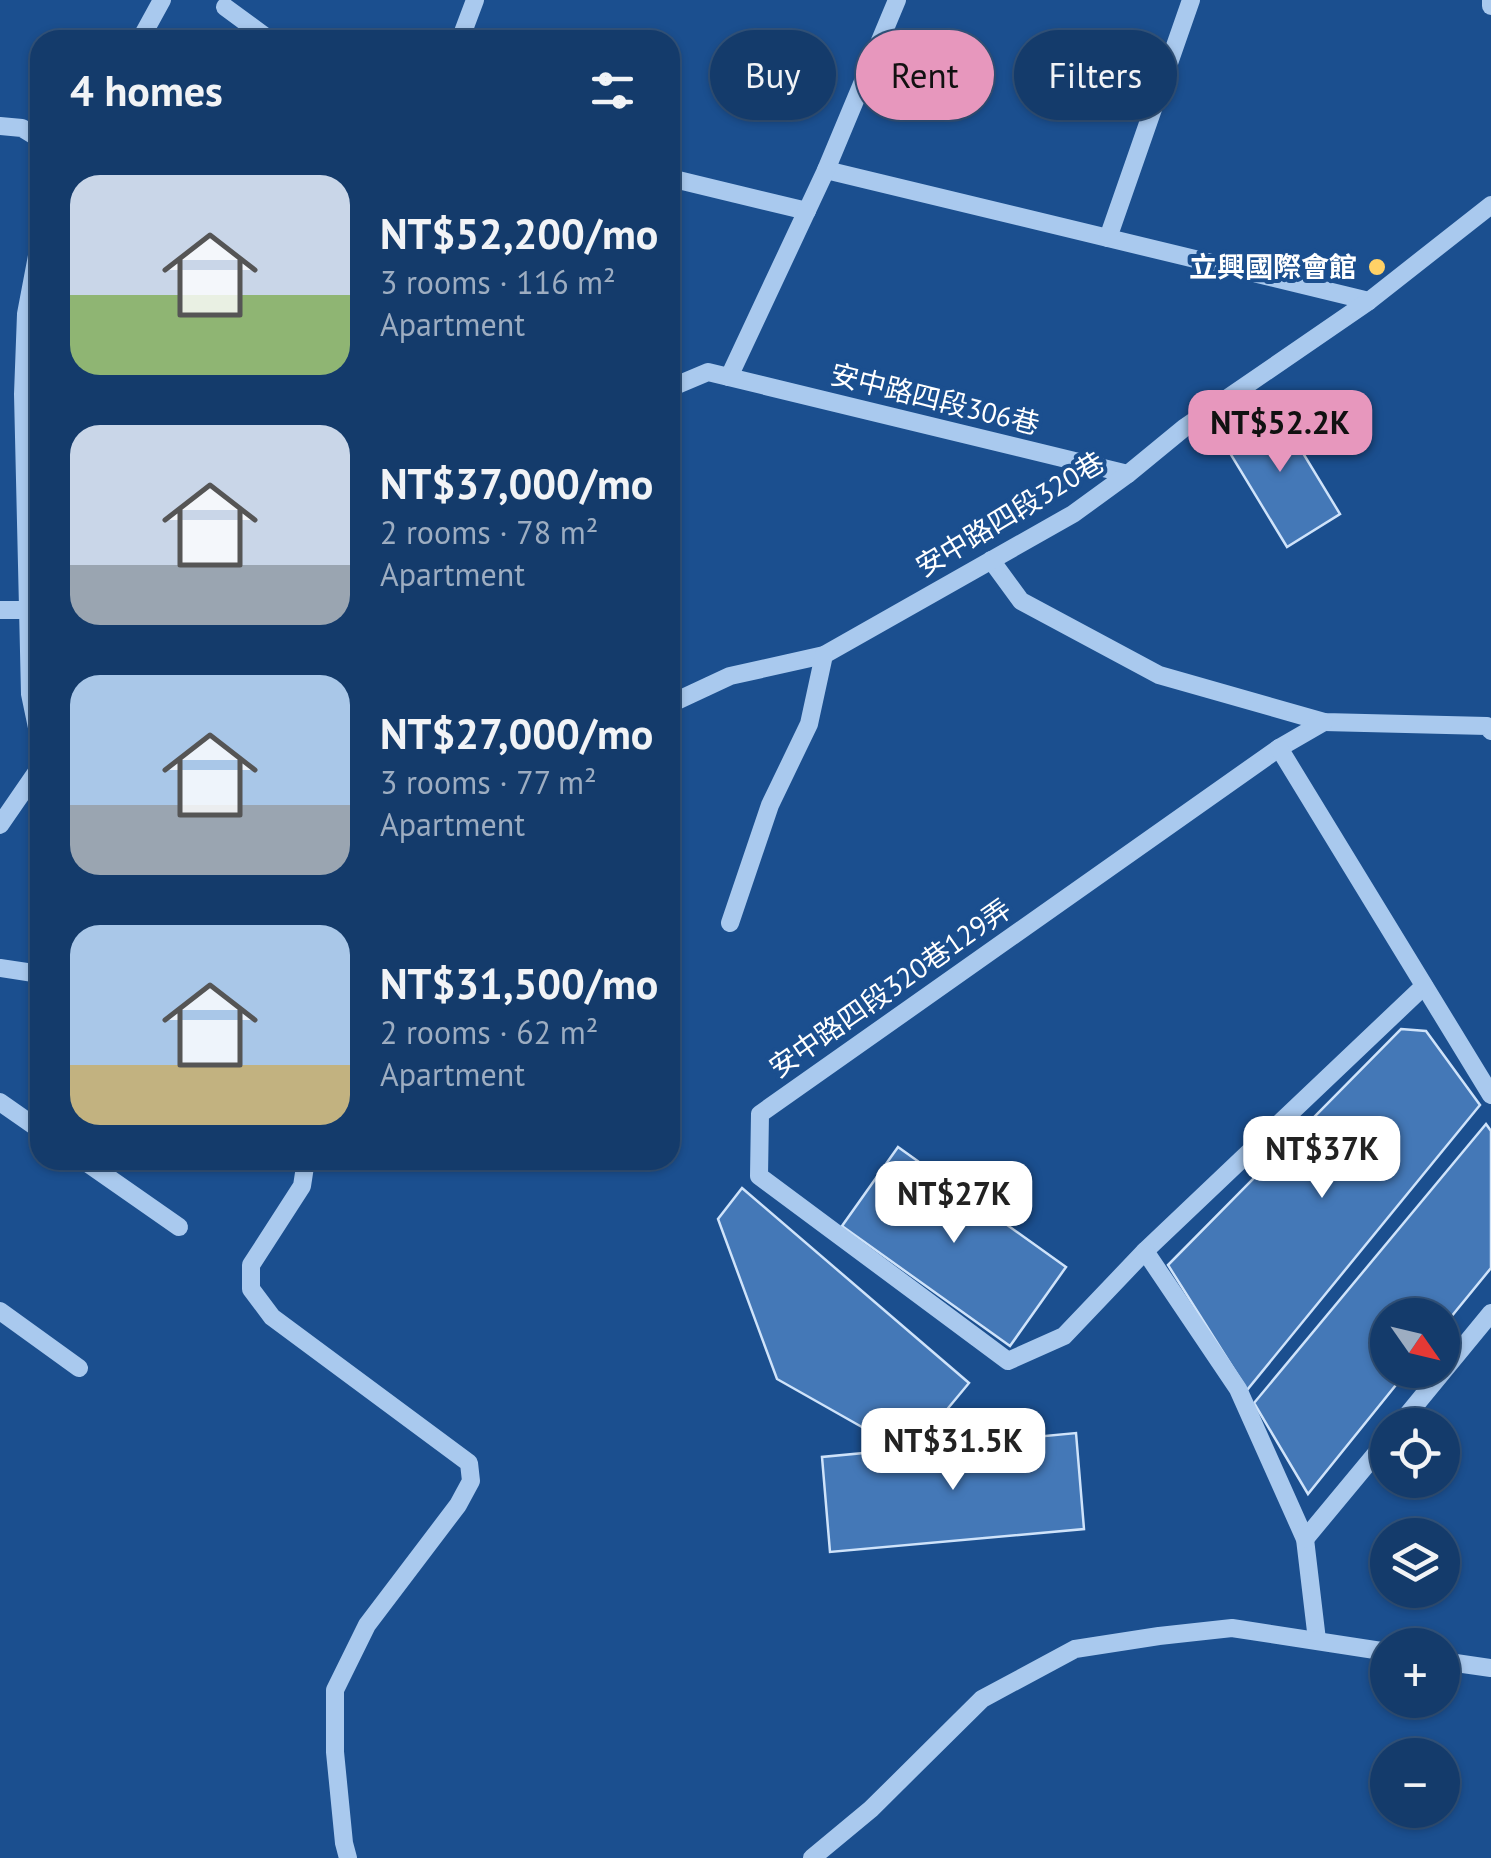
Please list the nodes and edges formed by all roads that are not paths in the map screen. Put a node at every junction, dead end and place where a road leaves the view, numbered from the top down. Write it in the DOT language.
graph roads {
  1 [pos="162,0"];
  2 [pos="475,0"];
  3 [pos="896,0"];
  4 [pos="1191,0"];
  5 [pos="227,2"];
  6 [pos="146,30"];
  7 [pos="259,30"];
  8 [pos="464,30"];
  9 [pos="0,126"];
  10 [pos="30,133"];
  11 [pos="826,170"];
  12 [pos="680,180"];
  13 [pos="1491,205"];
  14 [pos="807,211"];
  15 [pos="1108,238"];
  16 [pos="30,293"];
  17 [pos="1369,302"];
  18 [pos="728,377"];
  19 [pos="680,384"];
  20 [pos="1128,474"];
  21 [pos="991,560"];
  22 [pos="0,610"];
  23 [pos="28,610"];
  24 [pos="824,654"];
  25 [pos="30,694"];
  26 [pos="680,699"];
  27 [pos="1324,722"];
  28 [pos="1490,727"];
  29 [pos="1278,748"];
  30 [pos="30,782"];
  31 [pos="0,824"];
  32 [pos="730,923"];
  33 [pos="0,968"];
  34 [pos="30,972"];
  35 [pos="1424,986"];
  36 [pos="1491,1094"];
  37 [pos="0,1102"];
  38 [pos="30,1123"];
  39 [pos="97,1170"];
  40 [pos="304,1170"];
  41 [pos="179,1227"];
  42 [pos="1144,1251"];
  43 [pos="0,1311"];
  44 [pos="1491,1314"];
  45 [pos="79,1368"];
  46 [pos="1413,1408"];
  47 [pos="1370,1460"];
  48 [pos="1305,1538"];
  49 [pos="1318,1640"];
  50 [pos="1370,1649"];
  51 [pos="1460,1663"];
  52 [pos="1491,1668"];
  53 [pos="348,1858"];
  54 [pos="812,1858"];
  1 -- 6 [label="lane"];
  2 -- 8 [label="lane"];
  3 -- 11 [label="lane"];
  4 -- 15 [label="lane"];
  5 -- 7 [label="lane"];
  9 -- 10 [label="lane"];
  11 -- 14 [label="lane"];
  11 -- 15 [label="lane"];
  12 -- 14 [label="lane"];
  13 -- 17 [label="lane, 安中路四段320巷"];
  14 -- 18 [label="lane"];
  15 -- 17 [label="lane"];
  16 -- 23 [label="lane"];
  17 -- 20 [label="lane, 安中路四段320巷"];
  18 -- 19 [label="lane"];
  18 -- 20 [label="lane, 安中路四段306巷"];
  20 -- 21 [label="lane, 安中路四段320巷"];
  21 -- 24 [label="lane, 安中路四段320巷"];
  21 -- 27 [label="lane"];
  22 -- 23 [label="lane"];
  23 -- 25 [label="lane"];
  24 -- 26 [label="lane, 安中路四段320巷"];
  24 -- 32 [label="lane"];
  27 -- 28 [label="lane"];
  27 -- 29 [label="lane, 安中路四段320巷129弄"];
  29 -- 35 [label="lane"];
  29 -- 42 [label="lane, 安中路四段320巷129弄"];
  30 -- 31 [label="lane"];
  33 -- 34 [label="lane"];
  35 -- 36 [label="lane"];
  35 -- 42 [label="lane, 安中路四段320巷129弄"];
  37 -- 38 [label="lane"];
  39 -- 41 [label="lane"];
  40 -- 53 [label="lane"];
  42 -- 48 [label="lane"];
  43 -- 45 [label="lane"];
  44 -- 46 [label="lane"];
  47 -- 48 [label="lane"];
  48 -- 49 [label="lane"];
  49 -- 50 [label="lane"];
  49 -- 54 [label="lane"];
  51 -- 52 [label="lane"];
}
